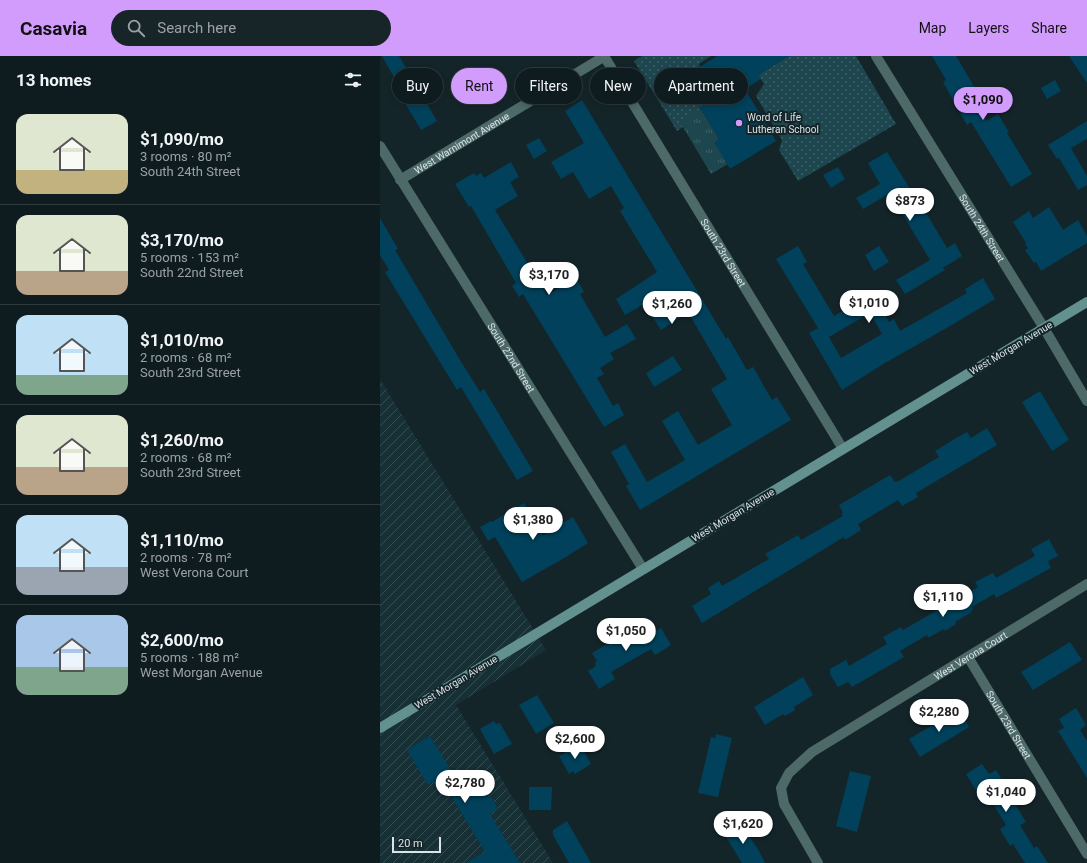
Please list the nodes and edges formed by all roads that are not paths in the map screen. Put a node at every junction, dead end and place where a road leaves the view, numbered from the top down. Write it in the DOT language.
graph roads {
  1 [pos="605,56"];
  2 [pos="876,56"];
  3 [pos="380,146"];
  4 [pos="400,180"];
  5 [pos="1087,302"];
  6 [pos="1044,328"];
  7 [pos="1087,401"];
  8 [pos="843,449"];
  9 [pos="643,569"];
  10 [pos="1087,584"];
  11 [pos="968,657"];
  12 [pos="380,728"];
  13 [pos="1087,854"];
  14 [pos="818,863"];
  1 -- 4 [label="street, West Warnimont Avenue"];
  1 -- 8 [label="street, South 23rd Street"];
  2 -- 6 [label="street, South 24th Street"];
  3 -- 4 [label="street, South 22nd Street"];
  4 -- 9 [label="street, South 22nd Street"];
  5 -- 6 [label="street, West Morgan Avenue"];
  6 -- 7 [label="street, South 24th Street"];
  6 -- 8 [label="street, West Morgan Avenue"];
  8 -- 9 [label="street, West Morgan Avenue"];
  9 -- 12 [label="street, West Morgan Avenue"];
  10 -- 11 [label="street, West Verona Court"];
  11 -- 13 [label="street, South 23rd Street"];
  11 -- 14 [label="street, West Verona Court"];
}
